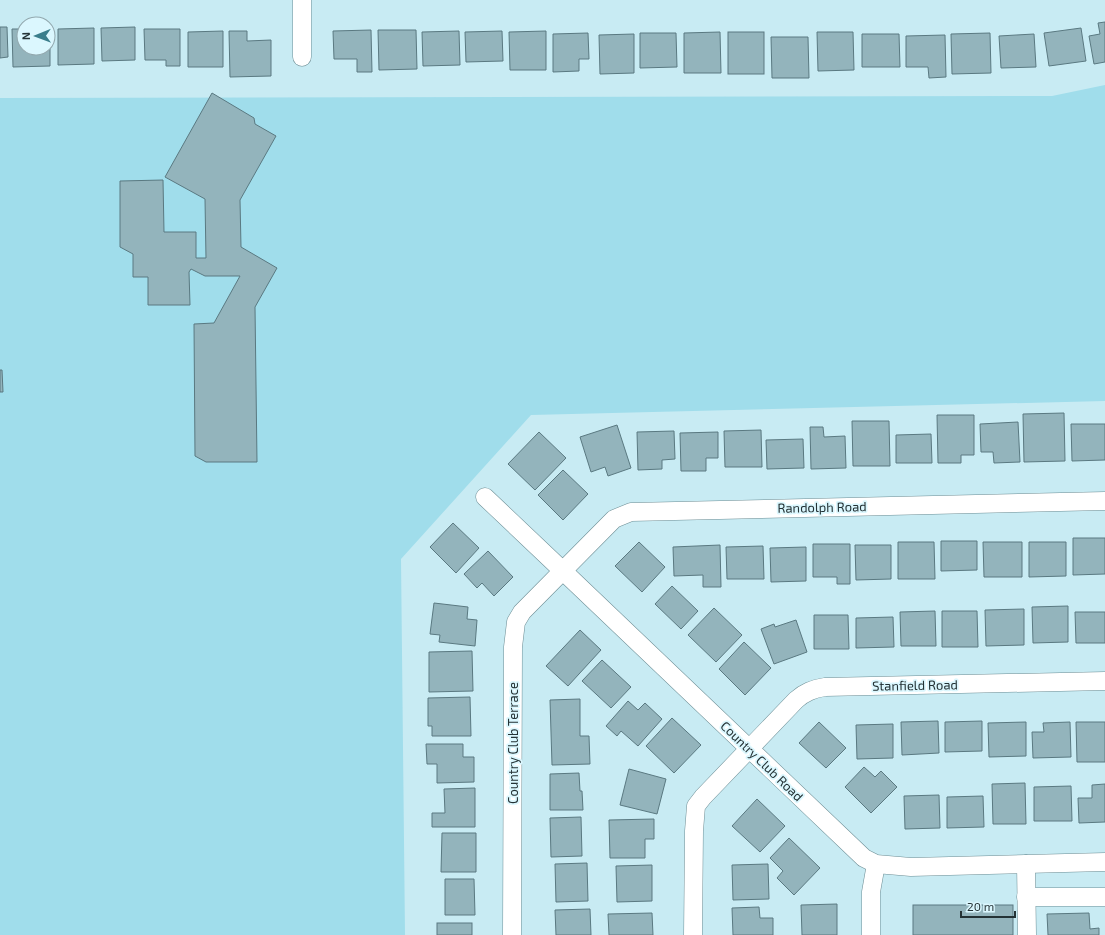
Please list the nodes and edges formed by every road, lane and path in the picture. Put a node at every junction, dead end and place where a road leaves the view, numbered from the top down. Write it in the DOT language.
graph roads {
  1 [pos="302,0"];
  2 [pos="302,57"];
  3 [pos="485,498"];
  4 [pos="1105,501"];
  5 [pos="563,571"];
  6 [pos="1105,681"];
  7 [pos="748,748"];
  8 [pos="1105,862"];
  9 [pos="876,864"];
  10 [pos="1026,864"];
  11 [pos="1026,897"];
  12 [pos="1105,897"];
  13 [pos="512,935"];
  14 [pos="693,935"];
  15 [pos="871,935"];
  16 [pos="1027,935"];
  1 -- 2 [label="street"];
  3 -- 5 [label="street, Country Club Road"];
  4 -- 5 [label="street, Randolph Road"];
  5 -- 7 [label="street, Country Club Road"];
  5 -- 13 [label="street, Country Club Terrace"];
  6 -- 7 [label="street, Stanfield Road"];
  7 -- 9 [label="street, Country Club Road"];
  7 -- 14 [label="street"];
  8 -- 10 [label="street, Country Club Road"];
  9 -- 10 [label="street, Country Club Road"];
  9 -- 15 [label="street"];
  10 -- 11 [label="street"];
  11 -- 12 [label="street"];
  11 -- 16 [label="street"];
}
